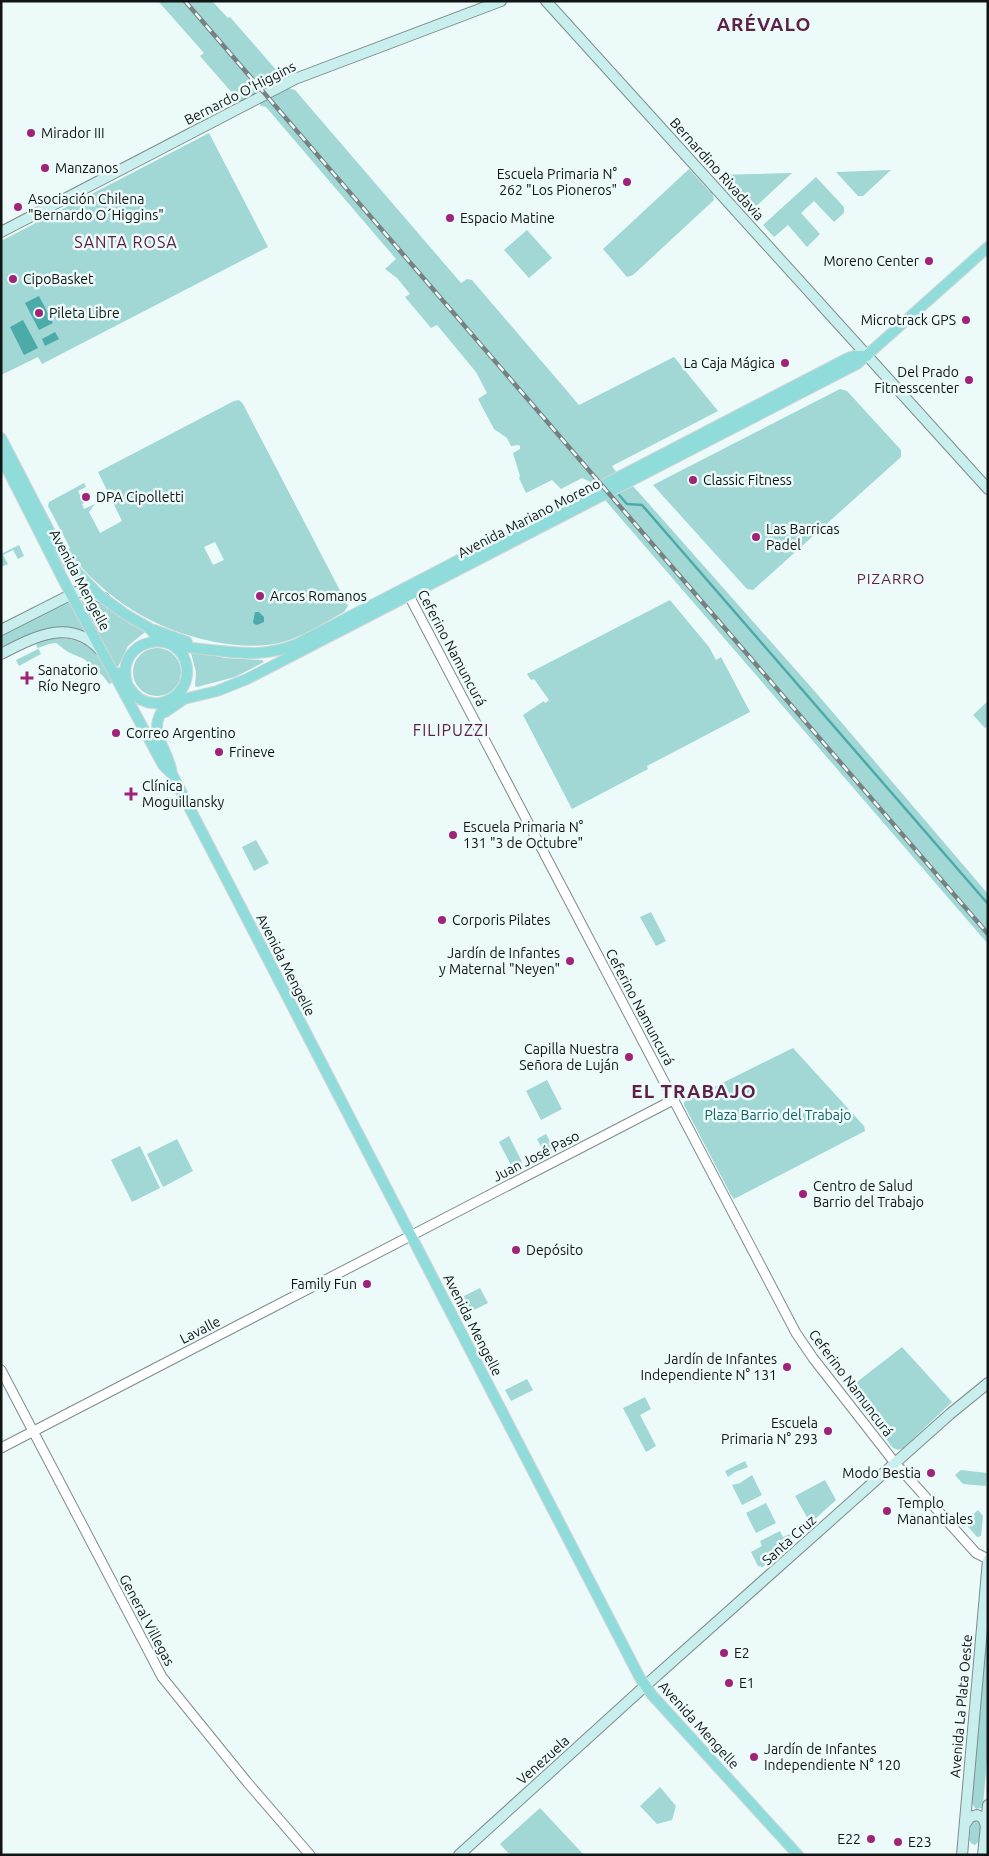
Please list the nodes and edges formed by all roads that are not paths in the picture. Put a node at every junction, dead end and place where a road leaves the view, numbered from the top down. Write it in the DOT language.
graph roads {
  1 [pos="501,1"];
  2 [pos="546,1"];
  3 [pos="1,232"];
  4 [pos="988,247"];
  5 [pos="867,356"];
  6 [pos="1,438"];
  7 [pos="1,457"];
  8 [pos="988,488"];
  9 [pos="407,592"];
  10 [pos="71,594"];
  11 [pos="104,598"];
  12 [pos="149,628"];
  13 [pos="1,630"];
  14 [pos="166,643"];
  15 [pos="219,651"];
  16 [pos="1,654"];
  17 [pos="103,654"];
  18 [pos="110,666"];
  19 [pos="129,686"];
  20 [pos="199,694"];
  21 [pos="172,699"];
  22 [pos="136,715"];
  23 [pos="157,726"];
  24 [pos="172,774"];
  25 [pos="673,1100"];
  26 [pos="411,1236"];
  27 [pos="1,1370"];
  28 [pos="988,1376"];
  29 [pos="988,1383"];
  30 [pos="950,1414"];
  31 [pos="33,1432"];
  32 [pos="1,1448"];
  33 [pos="895,1463"];
  34 [pos="988,1559"];
  35 [pos="986,1599"];
  36 [pos="645,1686"];
  37 [pos="988,1805"];
  38 [pos="965,1824"];
  39 [pos="987,1826"];
  40 [pos="964,1842"];
  41 [pos="984,1850"];
  42 [pos="310,1855"];
  43 [pos="459,1855"];
  44 [pos="798,1855"];
  45 [pos="962,1855"];
  1 -- 3 [label="main road, Bernardo O'Higgins"];
  2 -- 5 [label="main road, Bernardino Rivadavia"];
  4 -- 5 [label="main road"];
  5 -- 8 [label="main road, Bernardino Rivadavia"];
  5 -- 9 [label="main road, Avenida Mariano Moreno"];
  6 -- 11 [label="main road, Avenida Mengelle"];
  7 -- 10 [label="main road, Avenida Mengelle"];
  9 -- 15 [label="main road, Avenida Mariano Moreno"];
  9 -- 20 [label="main road, Avenida Mariano Moreno"];
  9 -- 25 [label="street, Ceferino Namuncurá"];
  10 -- 11 [label="main road"];
  10 -- 13 [label="main road"];
  10 -- 17 [label="main road, Avenida Mengelle"];
  11 -- 12 [label="main road, Avenida Mengelle"];
  12 -- 14 [label="main road, Avenida Mengelle"];
  12 -- 15 [label="main road, Avenida Mariano Moreno"];
  14 -- 15 [label="main road, Avenida Mariano Moreno"];
  14 -- 19 [label="main road"];
  14 -- 21 [label="main road"];
  16 -- 17 [label="main road"];
  17 -- 18 [label="main road, Avenida Mengelle"];
  18 -- 19 [label="main road"];
  18 -- 22 [label="main road, Avenida Mengelle"];
  19 -- 21 [label="main road"];
  19 -- 22 [label="main road, Avenida Mengelle"];
  20 -- 21 [label="main road, Avenida Mariano Moreno"];
  20 -- 23 [label="main road, Avenida Mariano Moreno"];
  21 -- 23 [label="main road"];
  22 -- 24 [label="main road, Avenida Mengelle"];
  23 -- 24 [label="main road, Avenida Mengelle"];
  24 -- 26 [label="main road, Avenida Mengelle"];
  25 -- 26 [label="street, Juan José Paso"];
  25 -- 33 [label="street, Ceferino Namuncurá"];
  26 -- 31 [label="street, Lavalle"];
  26 -- 36 [label="main road, Avenida Mengelle"];
  27 -- 31 [label="street, General Villegas"];
  28 -- 30 [label="main road, Santa Cruz"];
  29 -- 30 [label="main road, Santa Cruz"];
  30 -- 33 [label="main road, Santa Cruz"];
  31 -- 32 [label="street, Lavalle"];
  31 -- 42 [label="street, General Villegas"];
  33 -- 34 [label="street, Ceferino Namuncurá"];
  33 -- 36 [label="main road, Santa Cruz"];
  34 -- 35 [label="main road, Avenida La Plata Oeste"];
  35 -- 38 [label="main road, Avenida La Plata Oeste"];
  36 -- 43 [label="main road, Venezuela"];
  36 -- 44 [label="main road, Avenida Mengelle"];
  37 -- 39 [label="main road"];
  38 -- 39 [label="main road"];
  38 -- 40 [label="main road, Avenida La Plata Oeste"];
  39 -- 41 [label="main road"];
  40 -- 41 [label="main road"];
  40 -- 45 [label="main road, Avenida La Plata Oeste"];
}
